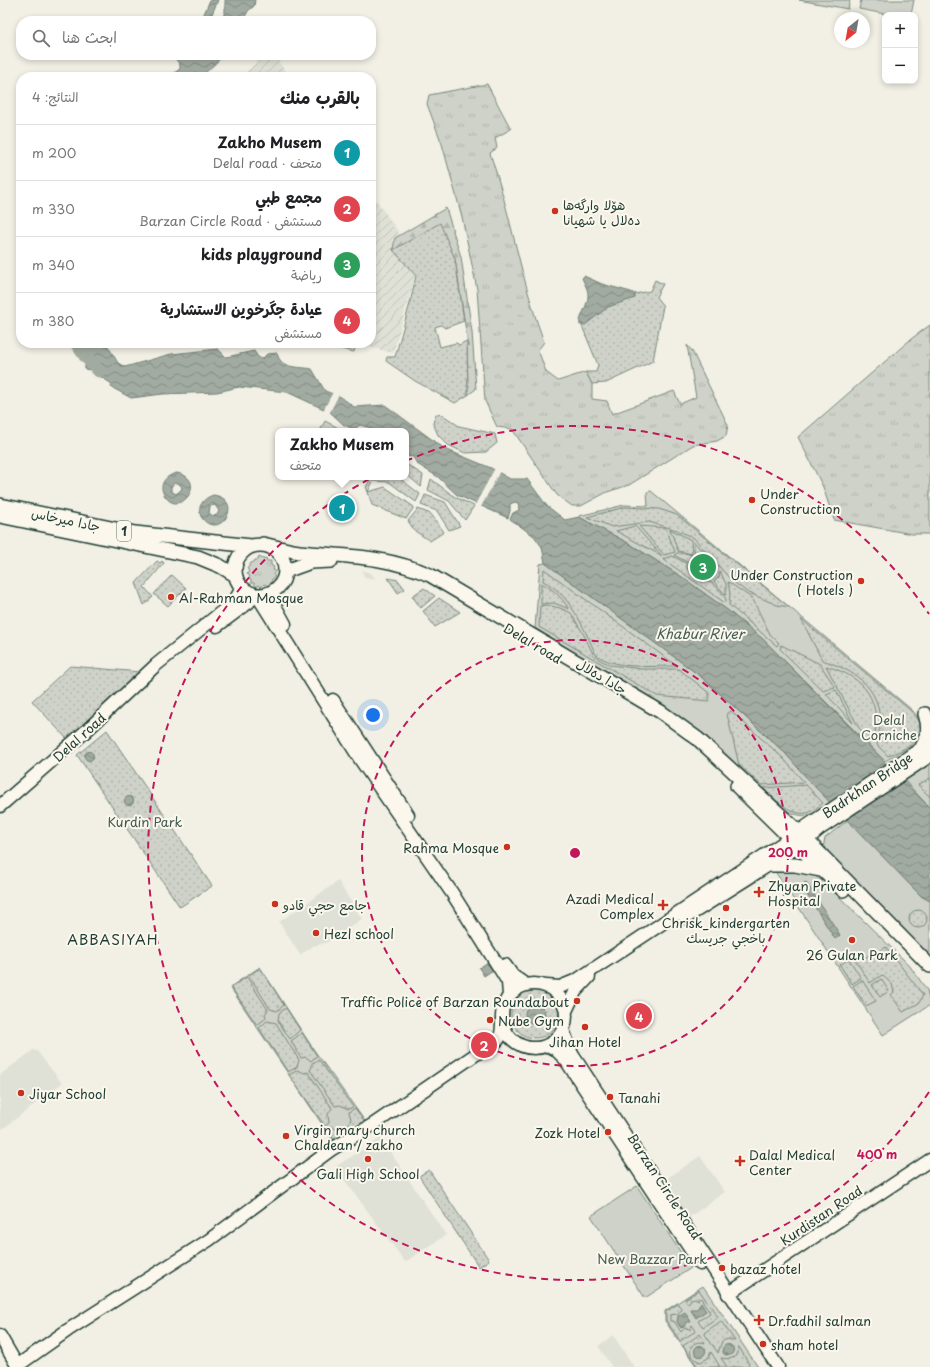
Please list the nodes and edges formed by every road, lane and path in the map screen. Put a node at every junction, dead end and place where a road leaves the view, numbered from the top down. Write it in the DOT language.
graph roads {
  1 [pos="0,505"];
  2 [pos="0,516"];
  3 [pos="257,545"];
  4 [pos="286,571"];
  5 [pos="235,575"];
  6 [pos="242,588"];
  7 [pos="273,592"];
  8 [pos="256,595"];
  9 [pos="156,665"];
  10 [pos="925,714"];
  11 [pos="924,751"];
  12 [pos="0,806"];
  13 [pos="776,812"];
  14 [pos="818,824"];
  15 [pos="798,839"];
  16 [pos="768,865"];
  17 [pos="823,865"];
  18 [pos="930,966"];
  19 [pos="930,978"];
  20 [pos="526,985"];
  21 [pos="546,986"];
  22 [pos="509,995"];
  23 [pos="566,1011"];
  24 [pos="502,1016"];
  25 [pos="564,1030"];
  26 [pos="516,1042"];
  27 [pos="547,1045"];
  28 [pos="485,1048"];
  29 [pos="930,1160"];
  30 [pos="757,1275"];
  31 [pos="717,1276"];
  32 [pos="728,1294"];
  33 [pos="0,1336"];
  34 [pos="18,1366"];
  35 [pos="768,1367"];
  36 [pos="778,1367"];
  1 -- 3 [label="main road, جادا ميرخاس / 1"];
  2 -- 5 [label="main road"];
  3 -- 4 [label="main road"];
  3 -- 5 [label="main road"];
  3 -- 13 [label="main road, جادا دەلال"];
  4 -- 7 [label="main road"];
  4 -- 15 [label="main road, Delal road"];
  5 -- 6 [label="main road"];
  6 -- 8 [label="main road"];
  6 -- 9 [label="main road, Delal road"];
  7 -- 8 [label="main road"];
  7 -- 20 [label="main road"];
  8 -- 9 [label="main road, Delal road"];
  8 -- 22 [label="main road"];
  9 -- 12 [label="main road, Delal road"];
  10 -- 11 [label="main road"];
  11 -- 14 [label="main road, Badrkhan Bridge"];
  13 -- 14 [label="main road"];
  13 -- 15 [label="main road, جادا دەلال"];
  14 -- 15 [label="main road, Badrkhan Bridge"];
  14 -- 17 [label="main road"];
  15 -- 16 [label="main road"];
  15 -- 17 [label="main road, Delal road"];
  15 -- 21 [label="main road"];
  16 -- 17 [label="main road"];
  16 -- 23 [label="main road"];
  17 -- 18 [label="main road"];
  17 -- 19 [label="main road"];
  20 -- 21 [label="main road"];
  20 -- 22 [label="main road"];
  21 -- 23 [label="main road"];
  22 -- 24 [label="main road"];
  23 -- 25 [label="main road"];
  24 -- 26 [label="main road"];
  24 -- 28 [label="main road"];
  25 -- 27 [label="main road"];
  25 -- 31 [label="main road, Barzan Circle Road"];
  26 -- 27 [label="main road"];
  26 -- 28 [label="main road"];
  27 -- 35 [label="main road, Barzan Circle Road"];
  28 -- 34 [label="main road"];
  29 -- 30 [label="main road, Kurdistan Road"];
  30 -- 31 [label="main road"];
  30 -- 32 [label="main road, Kurdistan Road"];
  31 -- 32 [label="main road, Barzan Circle Road"];
  32 -- 36 [label="main road, Barzan Circle Road"];
  33 -- 34 [label="main road"];
}
